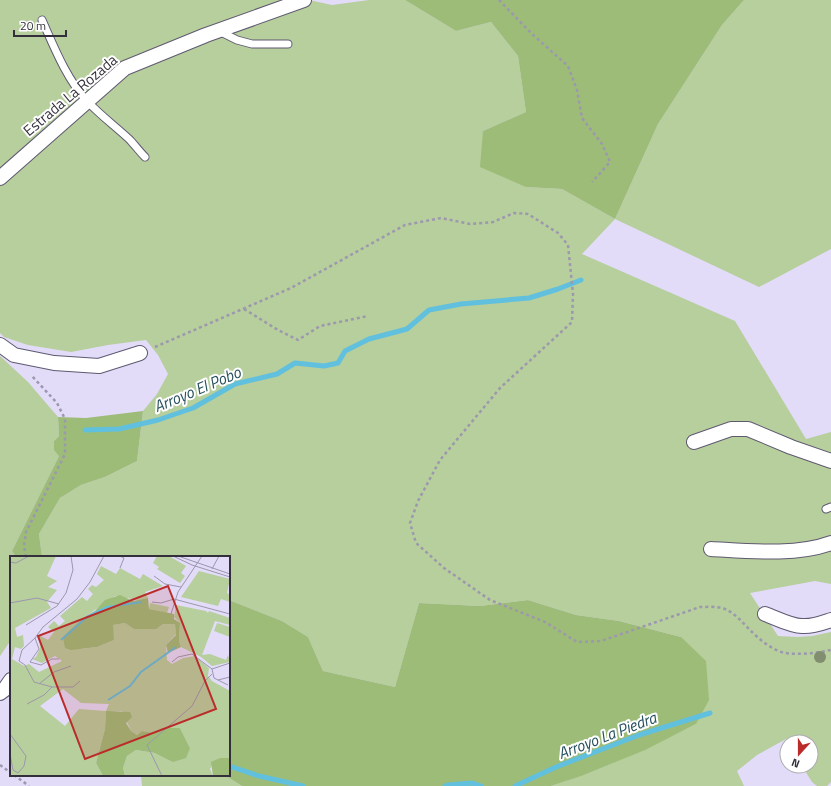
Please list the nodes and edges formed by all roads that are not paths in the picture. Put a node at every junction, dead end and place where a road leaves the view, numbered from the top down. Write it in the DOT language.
graph roads {
  1 [pos="304,0"];
  2 [pos="42,20"];
  3 [pos="219,30"];
  4 [pos="288,44"];
  5 [pos="87,101"];
  6 [pos="145,157"];
  7 [pos="0,178"];
  8 [pos="0,344"];
  9 [pos="140,353"];
  10 [pos="694,442"];
  11 [pos="831,461"];
  12 [pos="831,543"];
  13 [pos="711,549"];
  14 [pos="765,614"];
  15 [pos="831,620"];
  16 [pos="10,681"];
  17 [pos="0,693"];
  18 [pos="0,698"];
  19 [pos="10,699"];
  1 -- 3 [label="street, Estrada La Rozada"];
  2 -- 5 [label="lane"];
  3 -- 4 [label="lane"];
  3 -- 5 [label="street, Estrada La Rozada"];
  5 -- 6 [label="lane"];
  5 -- 7 [label="street, Estrada La Rozada"];
  8 -- 9 [label="street"];
  10 -- 11 [label="street"];
  12 -- 13 [label="street"];
  14 -- 15 [label="street"];
  16 -- 17 [label="street"];
  18 -- 19 [label="street"];
}
